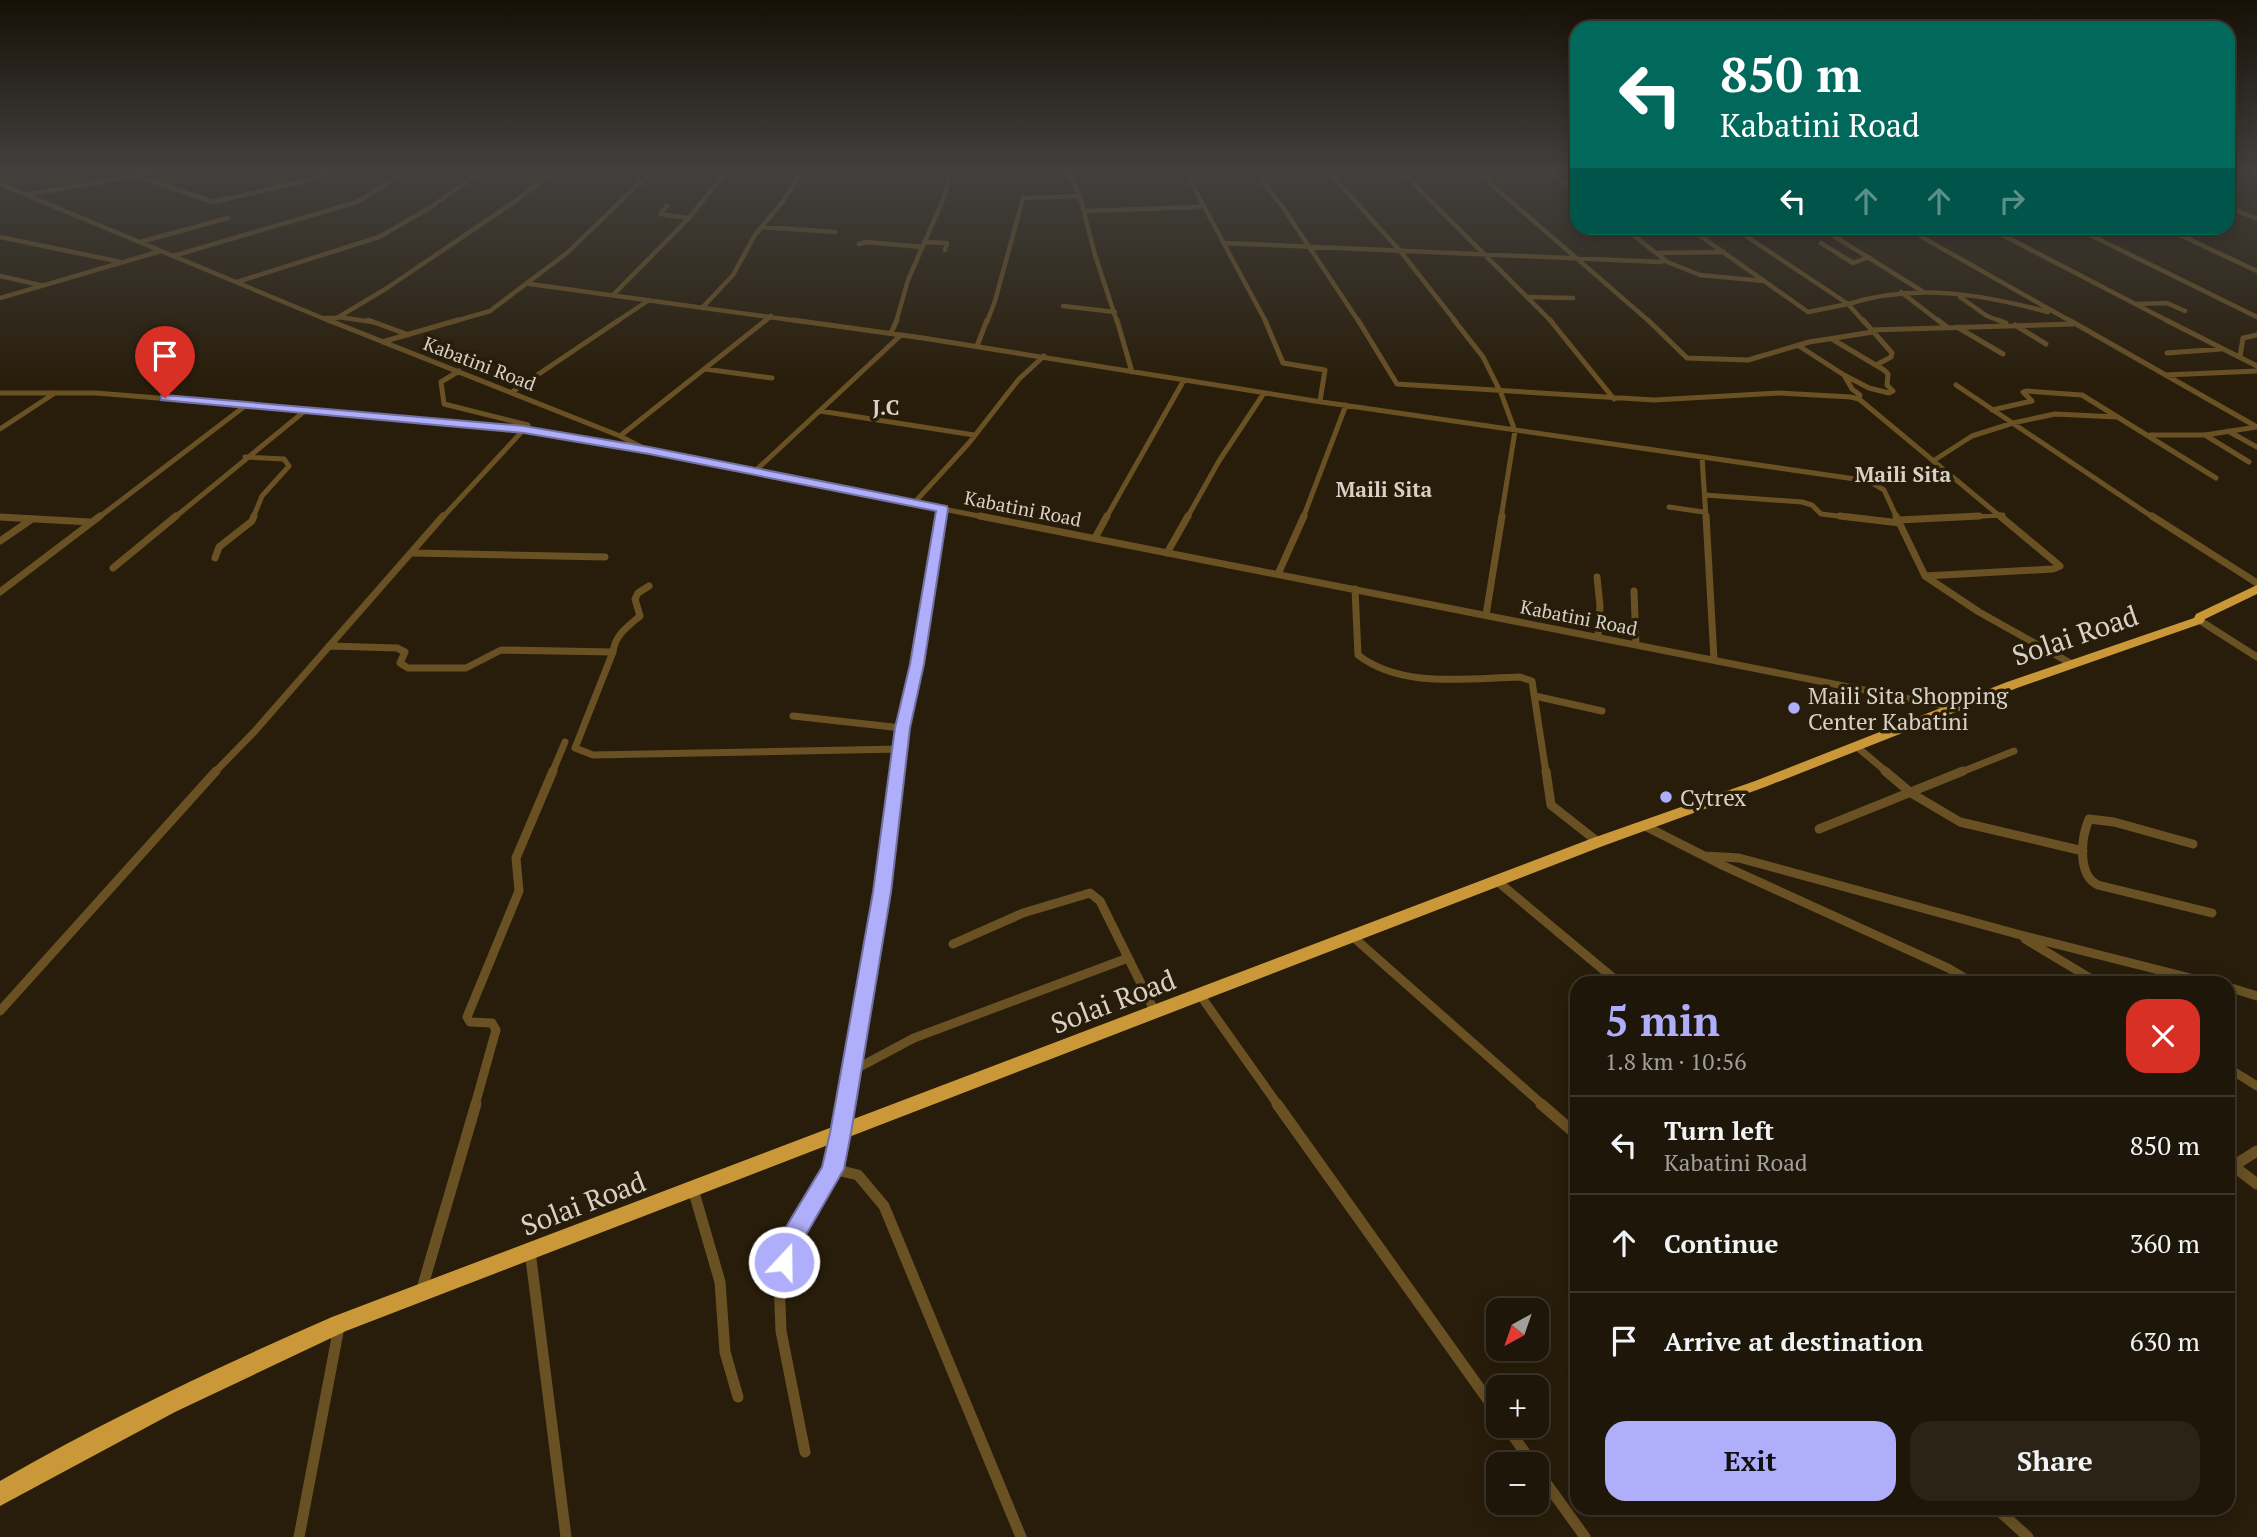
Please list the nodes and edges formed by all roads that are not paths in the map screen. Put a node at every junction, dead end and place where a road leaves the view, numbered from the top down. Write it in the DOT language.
graph roads {
  1 [pos="28,243"];
  2 [pos="142,243"];
  3 [pos="221,243"];
  4 [pos="361,243"];
  5 [pos="454,243"];
  6 [pos="578,243"];
  7 [pos="664,243"];
  8 [pos="752,243"];
  9 [pos="863,243"];
  10 [pos="887,243"];
  11 [pos="1012,243"];
  12 [pos="1092,243"];
  13 [pos="1224,243"];
  14 [pos="1305,243"];
  15 [pos="1392,243"];
  16 [pos="1474,243"];
  17 [pos="1559,243"];
  18 [pos="1643,243"];
  19 [pos="1710,243"];
  20 [pos="1756,243"];
  21 [pos="1821,243"];
  22 [pos="1845,243"];
  23 [pos="1932,243"];
  24 [pos="2017,243"];
  25 [pos="2106,243"];
  26 [pos="2197,243"];
  27 [pos="859,244"];
  28 [pos="923,244"];
  29 [pos="1308,247"];
  30 [pos="945,250"];
  31 [pos="1398,250"];
  32 [pos="161,251"];
  33 [pos="1724,252"];
  34 [pos="1657,253"];
  35 [pos="1486,255"];
  36 [pos="173,256"];
  37 [pos="1575,257"];
  38 [pos="1869,257"];
  39 [pos="1665,261"];
  40 [pos="124,262"];
  41 [pos="2257,271"];
  42 [pos="0,276"];
  43 [pos="1764,281"];
  44 [pos="237,282"];
  45 [pos="530,284"];
  46 [pos="43,285"];
  47 [pos="1922,291"];
  48 [pos="1901,292"];
  49 [pos="612,295"];
  50 [pos="1958,295"];
  51 [pos="1528,297"];
  52 [pos="0,298"];
  53 [pos="1573,298"];
  54 [pos="649,300"];
  55 [pos="1848,304"];
  56 [pos="2134,304"];
  57 [pos="1063,306"];
  58 [pos="702,307"];
  59 [pos="2185,311"];
  60 [pos="1115,312"];
  61 [pos="771,316"];
  62 [pos="2061,316"];
  63 [pos="320,317"];
  64 [pos="337,317"];
  65 [pos="2257,317"];
  66 [pos="2073,324"];
  67 [pos="2012,325"];
  68 [pos="1947,327"];
  69 [pos="1957,327"];
  70 [pos="1872,331"];
  71 [pos="891,333"];
  72 [pos="409,335"];
  73 [pos="901,335"];
  74 [pos="2257,335"];
  75 [pos="1832,338"];
  76 [pos="382,342"];
  77 [pos="2046,344"];
  78 [pos="977,346"];
  79 [pos="1800,346"];
  80 [pos="2224,349"];
  81 [pos="2167,353"];
  82 [pos="2003,354"];
  83 [pos="1044,356"];
  84 [pos="2241,356"];
  85 [pos="1878,364"];
  86 [pos="2257,366"];
  87 [pos="705,369"];
  88 [pos="2257,371"];
  89 [pos="458,372"];
  90 [pos="1132,372"];
  91 [pos="2162,375"];
  92 [pos="772,378"];
  93 [pos="1845,379"];
  94 [pos="1184,380"];
  95 [pos="1956,384"];
  96 [pos="512,392"];
  97 [pos="0,393"];
  98 [pos="55,393"];
  99 [pos="1264,393"];
  100 [pos="1501,393"];
  101 [pos="1614,399"];
  102 [pos="1859,399"];
  103 [pos="1320,401"];
  104 [pos="1346,405"];
  105 [pos="245,406"];
  106 [pos="306,410"];
  107 [pos="1992,410"];
  108 [pos="820,411"];
  109 [pos="2119,417"];
  110 [pos="2013,424"];
  111 [pos="2257,427"];
  112 [pos="0,429"];
  113 [pos="524,429"];
  114 [pos="1515,431"];
  115 [pos="2228,431"];
  116 [pos="974,435"];
  117 [pos="2150,435"];
  118 [pos="2204,435"];
  119 [pos="620,436"];
  120 [pos="2257,447"];
  121 [pos="649,451"];
  122 [pos="246,457"];
  123 [pos="1702,457"];
  124 [pos="1933,461"];
  125 [pos="2249,462"];
  126 [pos="754,472"];
  127 [pos="2216,478"];
  128 [pos="1705,495"];
  129 [pos="914,503"];
  130 [pos="1669,508"];
  131 [pos="942,509"];
  132 [pos="1703,512"];
  133 [pos="2003,516"];
  134 [pos="0,517"];
  135 [pos="32,519"];
  136 [pos="90,522"];
  137 [pos="1900,522"];
  138 [pos="1095,538"];
  139 [pos="0,541"];
  140 [pos="413,553"];
  141 [pos="1167,553"];
  142 [pos="605,557"];
  143 [pos="215,558"];
  144 [pos="113,568"];
  145 [pos="1278,574"];
  146 [pos="1925,576"];
  147 [pos="1597,577"];
  148 [pos="2257,583"];
  149 [pos="649,586"];
  150 [pos="1356,589"];
  151 [pos="2257,589"];
  152 [pos="1634,591"];
  153 [pos="0,592"];
  154 [pos="1486,615"];
  155 [pos="2199,618"];
  156 [pos="1598,637"];
  157 [pos="1636,644"];
  158 [pos="329,646"];
  159 [pos="613,652"];
  160 [pos="2257,655"];
  161 [pos="1714,659"];
  162 [pos="2072,664"];
  163 [pos="1535,696"];
  164 [pos="1955,708"];
  165 [pos="1602,711"];
  166 [pos="793,716"];
  167 [pos="902,728"];
  168 [pos="565,742"];
  169 [pos="1857,747"];
  170 [pos="900,749"];
  171 [pos="2014,751"];
  172 [pos="1911,793"];
  173 [pos="1645,826"];
  174 [pos="1819,829"];
  175 [pos="1598,842"];
  176 [pos="2193,844"];
  177 [pos="2083,851"];
  178 [pos="1705,856"];
  179 [pos="1497,881"];
  180 [pos="2212,913"];
  181 [pos="2017,934"];
  182 [pos="1352,936"];
  183 [pos="953,943"];
  184 [pos="1128,958"];
  185 [pos="1611,976"];
  186 [pos="1962,976"];
  187 [pos="2087,976"];
  188 [pos="2182,976"];
  189 [pos="2235,989"];
  190 [pos="1200,995"];
  191 [pos="2257,996"];
  192 [pos="0,1011"];
  193 [pos="1155,1012"];
  194 [pos="852,1071"];
  195 [pos="2235,1072"];
  196 [pos="2257,1086"];
  197 [pos="1570,1129"];
  198 [pos="841,1133"];
  199 [pos="2257,1151"];
  200 [pos="2235,1162"];
  201 [pos="2235,1167"];
  202 [pos="833,1169"];
  203 [pos="2257,1184"];
  204 [pos="693,1189"];
  205 [pos="530,1251"];
  206 [pos="421,1292"];
  207 [pos="339,1324"];
  208 [pos="738,1397"];
  209 [pos="1486,1398"];
  210 [pos="805,1452"];
  211 [pos="1549,1487"];
  212 [pos="0,1494"];
  213 [pos="2004,1515"];
  214 [pos="299,1537"];
  215 [pos="566,1537"];
  216 [pos="1021,1537"];
  217 [pos="1585,1537"];
  218 [pos="2028,1537"];
  1 -- 40 [label="street"];
  2 -- 32 [label="street, Kabatini Road"];
  3 -- 36 [label="street"];
  4 -- 44 [label="street"];
  5 -- 64 [label="street"];
  6 -- 45 [label="street"];
  7 -- 49 [label="street"];
  8 -- 58 [label="street"];
  9 -- 27 [label="street"];
  10 -- 28 [label="street"];
  11 -- 78 [label="street"];
  12 -- 60 [label="street"];
  13 -- 29 [label="street"];
  13 -- 103 [label="street"];
  14 -- 29 [label="street"];
  15 -- 31 [label="street"];
  16 -- 35 [label="street"];
  17 -- 37 [label="street"];
  18 -- 34 [label="street"];
  19 -- 33 [label="street"];
  20 -- 55 [label="street"];
  21 -- 38 [label="street"];
  22 -- 38 [label="street"];
  23 -- 62 [label="street"];
  24 -- 56 [label="street"];
  25 -- 65 [label="street"];
  26 -- 41 [label="street"];
  28 -- 30 [label="street"];
  28 -- 71 [label="street"];
  29 -- 31 [label="street"];
  29 -- 100 [label="street"];
  31 -- 35 [label="street"];
  31 -- 100 [label="street"];
  32 -- 36 [label="street, Kabatini Road"];
  32 -- 40 [label="street"];
  33 -- 34 [label="street"];
  33 -- 43 [label="street"];
  34 -- 39 [label="street"];
  35 -- 37 [label="street"];
  35 -- 51 [label="street"];
  36 -- 44 [label="street, Kabatini Road"];
  37 -- 39 [label="street"];
  37 -- 79 [label="street"];
  38 -- 47 [label="street"];
  39 -- 43 [label="street"];
  40 -- 46 [label="street"];
  42 -- 46 [label="street"];
  43 -- 55 [label="street"];
  44 -- 63 [label="street, Kabatini Road"];
  45 -- 49 [label="street"];
  45 -- 72 [label="street"];
  46 -- 52 [label="street"];
  47 -- 48 [label="street"];
  47 -- 50 [label="street"];
  48 -- 55 [label="street"];
  48 -- 68 [label="street"];
  49 -- 54 [label="street"];
  50 -- 62 [label="street"];
  50 -- 67 [label="street"];
  51 -- 53 [label="street"];
  51 -- 101 [label="street"];
  54 -- 58 [label="street"];
  54 -- 96 [label="street"];
  55 -- 70 [label="street"];
  56 -- 59 [label="street"];
  56 -- 80 [label="street"];
  57 -- 60 [label="street"];
  58 -- 61 [label="street"];
  60 -- 90 [label="street"];
  61 -- 71 [label="street"];
  61 -- 87 [label="street"];
  62 -- 66 [label="street"];
  63 -- 64 [label="street"];
  63 -- 76 [label="street, Kabatini Road"];
  64 -- 72 [label="street"];
  66 -- 67 [label="street"];
  66 -- 91 [label="street"];
  67 -- 69 [label="street"];
  67 -- 77 [label="street"];
  68 -- 69 [label="street"];
  68 -- 70 [label="street"];
  69 -- 82 [label="street"];
  70 -- 75 [label="street"];
  70 -- 85 [label="street"];
  71 -- 73 [label="street"];
  72 -- 76 [label="street"];
  73 -- 78 [label="street"];
  73 -- 108 [label="street"];
  74 -- 84 [label="street"];
  75 -- 79 [label="street"];
  75 -- 85 [label="street"];
  76 -- 89 [label="street, Kabatini Road"];
  78 -- 83 [label="street"];
  79 -- 93 [label="street"];
  80 -- 81 [label="street"];
  80 -- 84 [label="street"];
  83 -- 90 [label="street"];
  83 -- 116 [label="street"];
  84 -- 86 [label="street"];
  85 -- 93 [label="street"];
  87 -- 92 [label="street"];
  87 -- 119 [label="street"];
  88 -- 91 [label="street"];
  89 -- 96 [label="street, Kabatini Road"];
  89 -- 113 [label="street"];
  90 -- 94 [label="street"];
  91 -- 111 [label="street"];
  93 -- 102 [label="street"];
  94 -- 99 [label="street"];
  94 -- 138 [label="street"];
  95 -- 107 [label="street"];
  96 -- 119 [label="street, Kabatini Road"];
  97 -- 98 [label="street"];
  98 -- 105 [label="street"];
  98 -- 112 [label="street"];
  99 -- 103 [label="street"];
  99 -- 141 [label="street"];
  100 -- 101 [label="street"];
  100 -- 114 [label="street"];
  101 -- 102 [label="street"];
  102 -- 124 [label="street"];
  103 -- 104 [label="street"];
  104 -- 114 [label="street"];
  104 -- 145 [label="street"];
  105 -- 106 [label="street"];
  105 -- 136 [label="street"];
  106 -- 113 [label="street"];
  106 -- 122 [label="street"];
  107 -- 109 [label="street"];
  107 -- 110 [label="street"];
  108 -- 116 [label="street"];
  108 -- 126 [label="street"];
  109 -- 110 [label="street"];
  109 -- 117 [label="street"];
  110 -- 124 [label="street"];
  110 -- 148 [label="street"];
  111 -- 115 [label="street"];
  113 -- 121 [label="street"];
  113 -- 140 [label="street"];
  114 -- 123 [label="street"];
  114 -- 154 [label="street"];
  115 -- 118 [label="street"];
  115 -- 120 [label="street"];
  116 -- 129 [label="street"];
  117 -- 118 [label="street"];
  117 -- 127 [label="street"];
  118 -- 125 [label="street"];
  119 -- 121 [label="street, Kabatini Road"];
  121 -- 126 [label="street, Kabatini Road"];
  122 -- 143 [label="street"];
  122 -- 144 [label="street"];
  123 -- 128 [label="street"];
  123 -- 137 [label="street"];
  124 -- 133 [label="street"];
  126 -- 129 [label="street, Kabatini Road"];
  128 -- 132 [label="street"];
  128 -- 137 [label="street"];
  129 -- 131 [label="street, Kabatini Road"];
  130 -- 132 [label="street"];
  131 -- 138 [label="street, Kabatini Road"];
  131 -- 167 [label="street"];
  132 -- 161 [label="street"];
  133 -- 137 [label="street"];
  133 -- 146 [label="street"];
  134 -- 135 [label="street"];
  135 -- 136 [label="street"];
  135 -- 139 [label="street"];
  136 -- 153 [label="street"];
  137 -- 146 [label="street"];
  138 -- 141 [label="street, Kabatini Road"];
  140 -- 142 [label="street"];
  140 -- 158 [label="street"];
  141 -- 145 [label="street, Kabatini Road"];
  145 -- 150 [label="street, Kabatini Road"];
  146 -- 162 [label="street"];
  147 -- 156 [label="street"];
  149 -- 159 [label="street"];
  150 -- 154 [label="street, Kabatini Road"];
  150 -- 163 [label="street"];
  151 -- 155 [label="highway, Solai Road"];
  152 -- 157 [label="street"];
  154 -- 156 [label="street, Kabatini Road"];
  155 -- 160 [label="street"];
  155 -- 162 [label="highway, Solai Road"];
  156 -- 157 [label="street, Kabatini Road"];
  157 -- 161 [label="street, Kabatini Road"];
  158 -- 159 [label="street"];
  158 -- 192 [label="street"];
  159 -- 170 [label="street"];
  161 -- 164 [label="street, Kabatini Road"];
  162 -- 164 [label="highway, Solai Road"];
  163 -- 165 [label="street"];
  163 -- 175 [label="street"];
  164 -- 169 [label="highway, Solai Road"];
  166 -- 167 [label="street"];
  167 -- 170 [label="street"];
  168 -- 206 [label="street"];
  169 -- 172 [label="street"];
  169 -- 173 [label="highway, Solai Road"];
  170 -- 194 [label="street"];
  171 -- 172 [label="street"];
  172 -- 174 [label="street"];
  172 -- 177 [label="street"];
  173 -- 175 [label="highway, Solai Road"];
  173 -- 178 [label="street"];
  175 -- 179 [label="highway, Solai Road"];
  176 -- 177 [label="street"];
  177 -- 180 [label="street"];
  178 -- 181 [label="street"];
  178 -- 186 [label="street"];
  179 -- 182 [label="highway, Solai Road"];
  179 -- 185 [label="street"];
  181 -- 187 [label="street"];
  181 -- 188 [label="street"];
  182 -- 190 [label="highway, Solai Road"];
  182 -- 197 [label="street"];
  183 -- 184 [label="street"];
  184 -- 193 [label="street"];
  184 -- 194 [label="street"];
  189 -- 191 [label="street"];
  190 -- 193 [label="highway, Solai Road"];
  190 -- 209 [label="street"];
  193 -- 198 [label="highway, Solai Road"];
  194 -- 198 [label="street"];
  195 -- 196 [label="street"];
  198 -- 202 [label="street"];
  198 -- 204 [label="highway, Solai Road"];
  199 -- 200 [label="street"];
  201 -- 203 [label="street"];
  202 -- 210 [label="street"];
  202 -- 216 [label="street"];
  204 -- 205 [label="highway, Solai Road"];
  204 -- 208 [label="street"];
  205 -- 206 [label="highway, Solai Road"];
  205 -- 215 [label="street"];
  206 -- 207 [label="highway, Solai Road"];
  207 -- 212 [label="highway, Solai Road"];
  207 -- 214 [label="street"];
  211 -- 217 [label="street"];
  213 -- 218 [label="street"];
}
